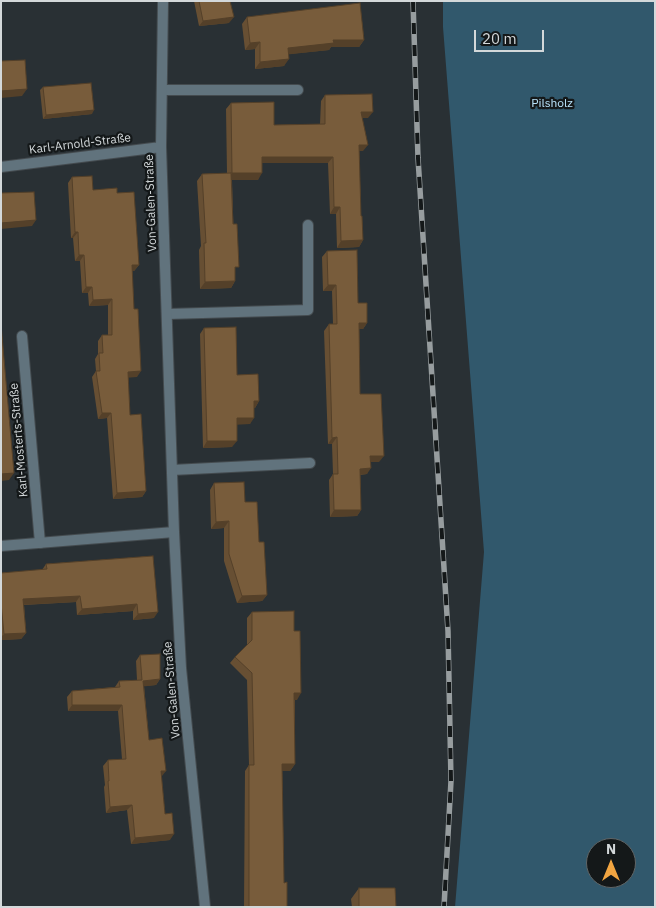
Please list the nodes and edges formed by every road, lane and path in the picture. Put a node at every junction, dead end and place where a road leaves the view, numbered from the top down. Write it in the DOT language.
graph roads {
  1 [pos="163,1"];
  2 [pos="162,90"];
  3 [pos="298,90"];
  4 [pos="161,146"];
  5 [pos="1,167"];
  6 [pos="308,225"];
  7 [pos="167,314"];
  8 [pos="22,336"];
  9 [pos="310,463"];
  10 [pos="172,470"];
  11 [pos="174,532"];
  12 [pos="40,543"];
  13 [pos="1,546"];
  14 [pos="205,907"];
  1 -- 2 [label="street, Von-Galen-Straße"];
  2 -- 3 [label="street"];
  2 -- 4 [label="street, Von-Galen-Straße"];
  4 -- 5 [label="street, Karl-Arnold-Straße"];
  4 -- 7 [label="street, Von-Galen-Straße"];
  6 -- 7 [label="street"];
  7 -- 10 [label="street, Von-Galen-Straße"];
  8 -- 12 [label="street, Karl-Mosterts-Straße"];
  9 -- 10 [label="street"];
  10 -- 11 [label="street, Von-Galen-Straße"];
  11 -- 12 [label="street"];
  11 -- 14 [label="street, Von-Galen-Straße"];
  12 -- 13 [label="street"];
}
